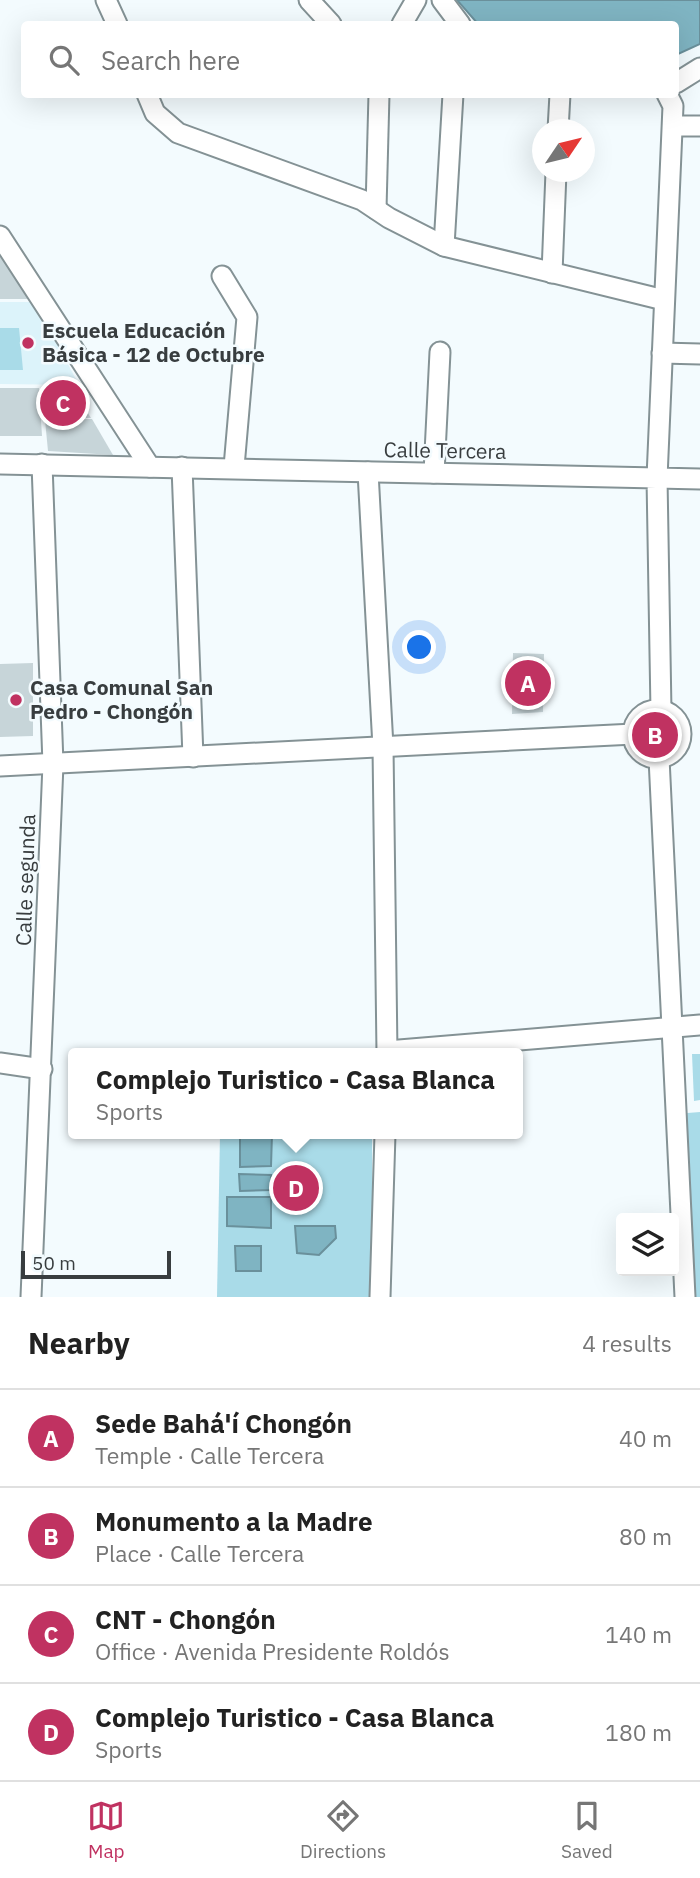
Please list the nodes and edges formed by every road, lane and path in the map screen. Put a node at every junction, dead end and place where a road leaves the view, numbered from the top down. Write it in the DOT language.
graph roads {
  1 [pos="106,0"];
  2 [pos="309,0"];
  3 [pos="416,0"];
  4 [pos="442,0"];
  5 [pos="116,21"];
  6 [pos="328,21"];
  7 [pos="404,21"];
  8 [pos="456,21"];
  9 [pos="700,68"];
  10 [pos="679,81"];
  11 [pos="149,98"];
  12 [pos="379,98"];
  13 [pos="453,98"];
  14 [pos="560,98"];
  15 [pos="669,98"];
  16 [pos="559,119"];
  17 [pos="673,126"];
  18 [pos="700,126"];
  19 [pos="556,182"];
  20 [pos="376,209"];
  21 [pos="0,236"];
  22 [pos="444,246"];
  23 [pos="552,273"];
  24 [pos="222,276"];
  25 [pos="664,300"];
  26 [pos="440,352"];
  27 [pos="662,354"];
  28 [pos="700,354"];
  29 [pos="0,464"];
  30 [pos="42,464"];
  31 [pos="150,467"];
  32 [pos="182,467"];
  33 [pos="234,467"];
  34 [pos="368,472"];
  35 [pos="434,473"];
  36 [pos="657,478"];
  37 [pos="700,479"];
  38 [pos="661,711"];
  39 [pos="690,731"];
  40 [pos="634,734"];
  41 [pos="383,747"];
  42 [pos="193,757"];
  43 [pos="659,758"];
  44 [pos="53,764"];
  45 [pos="0,766"];
  46 [pos="700,1025"];
  47 [pos="670,1027"];
  48 [pos="387,1048"];
  49 [pos="432,1048"];
  50 [pos="0,1063"];
  51 [pos="42,1069"];
  52 [pos="385,1139"];
  53 [pos="31,1297"];
  54 [pos="380,1297"];
  55 [pos="685,1297"];
  1 -- 5 [label="street"];
  2 -- 6 [label="street"];
  3 -- 7 [label="street"];
  4 -- 8 [label="street"];
  9 -- 10 [label="street"];
  11 -- 20 [label="street"];
  12 -- 20 [label="street"];
  13 -- 22 [label="street"];
  14 -- 16 [label="street"];
  15 -- 17 [label="street"];
  17 -- 18 [label="street"];
  17 -- 25 [label="street"];
  19 -- 23 [label="street"];
  20 -- 22 [label="street"];
  21 -- 31 [label="street"];
  22 -- 23 [label="street"];
  23 -- 25 [label="street"];
  24 -- 33 [label="street"];
  25 -- 27 [label="street"];
  26 -- 35 [label="street"];
  27 -- 28 [label="street"];
  27 -- 36 [label="street"];
  29 -- 30 [label="street, Calle Tercera"];
  30 -- 31 [label="street, Calle Tercera"];
  30 -- 44 [label="street, Calle segunda"];
  31 -- 32 [label="street, Calle Tercera"];
  32 -- 33 [label="street, Calle Tercera"];
  32 -- 42 [label="street"];
  33 -- 34 [label="street, Calle Tercera"];
  34 -- 35 [label="street, Calle Tercera"];
  34 -- 41 [label="street"];
  35 -- 36 [label="street, Calle Tercera"];
  36 -- 37 [label="street, Calle Tercera"];
  36 -- 38 [label="street"];
  38 -- 39 [label="street"];
  38 -- 40 [label="street"];
  39 -- 43 [label="street"];
  40 -- 41 [label="street"];
  40 -- 43 [label="street"];
  41 -- 42 [label="street"];
  41 -- 48 [label="street"];
  42 -- 44 [label="street"];
  43 -- 47 [label="street"];
  44 -- 45 [label="street"];
  44 -- 51 [label="street, Calle segunda"];
  46 -- 47 [label="street"];
  47 -- 49 [label="street"];
  47 -- 55 [label="street"];
  50 -- 51 [label="street"];
  51 -- 53 [label="street, Calle segunda"];
  52 -- 54 [label="street"];
}
